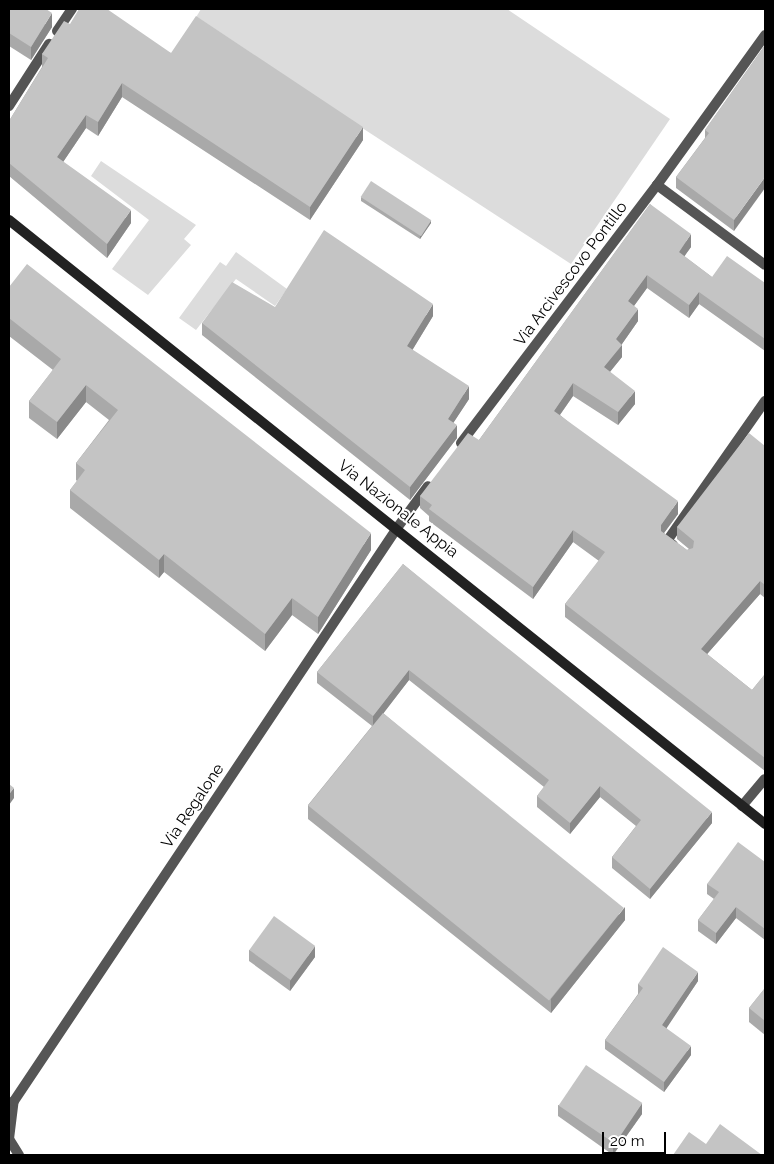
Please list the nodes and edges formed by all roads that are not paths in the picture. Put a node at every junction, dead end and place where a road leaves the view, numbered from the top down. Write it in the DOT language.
graph roads {
  1 [pos="72,9"];
  2 [pos="765,35"];
  3 [pos="9,106"];
  4 [pos="657,185"];
  5 [pos="9,220"];
  6 [pos="765,264"];
  7 [pos="765,401"];
  8 [pos="456,450"];
  9 [pos="432,481"];
  10 [pos="397,528"];
  11 [pos="681,551"];
  12 [pos="765,779"];
  13 [pos="742,806"];
  14 [pos="765,824"];
  15 [pos="11,1105"];
  16 [pos="9,1139"];
  17 [pos="19,1155"];
  1 -- 3 [label="street"];
  2 -- 4 [label="street, Via Arcivescovo Pontillo"];
  4 -- 6 [label="street"];
  4 -- 8 [label="street, Via Arcivescovo Pontillo"];
  5 -- 10 [label="main road, Via Nazionale Appia"];
  7 -- 11 [label="street"];
  9 -- 10 [label="street"];
  10 -- 13 [label="main road, Via Nazionale Appia"];
  10 -- 15 [label="street, Via Regalone"];
  12 -- 13 [label="street"];
  13 -- 14 [label="main road, Via Nazionale Appia"];
  15 -- 16 [label="street, Via Regalone"];
  16 -- 17 [label="street, Via Regalone"];
}
